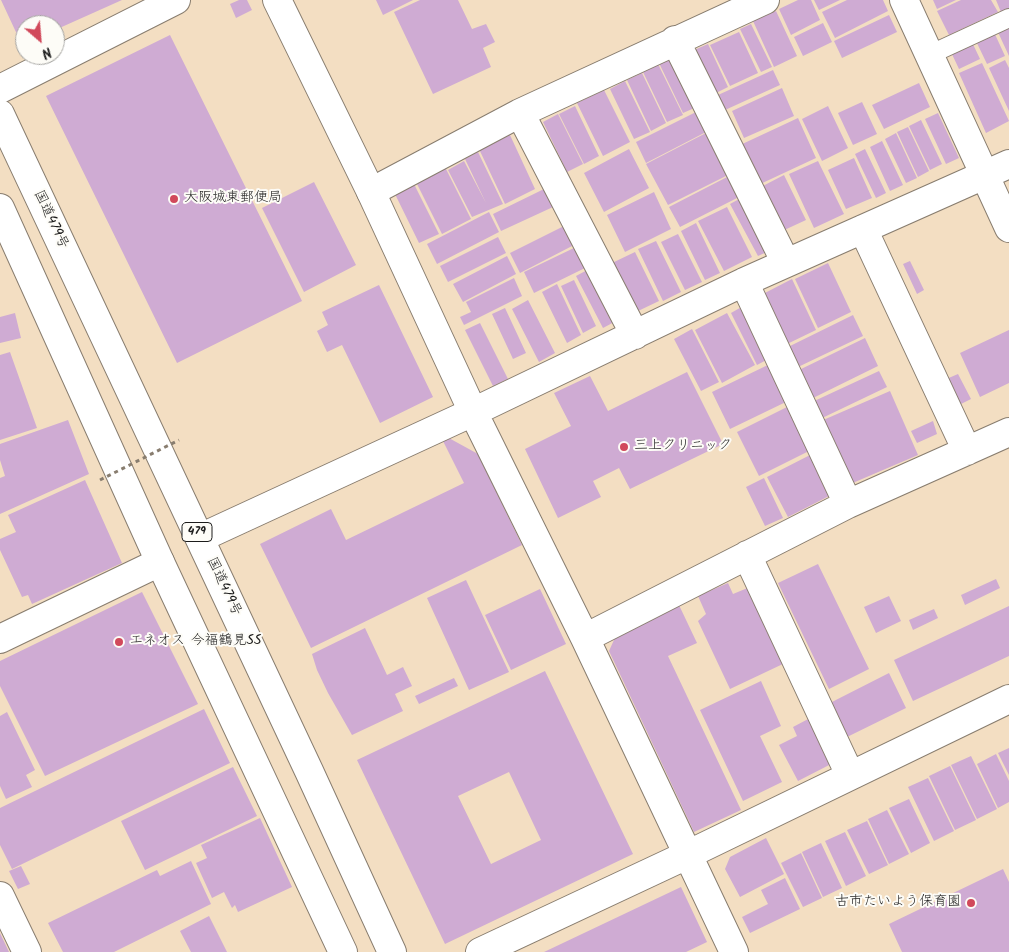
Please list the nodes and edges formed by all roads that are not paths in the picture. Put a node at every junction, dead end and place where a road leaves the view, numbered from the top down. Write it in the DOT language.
graph roads {
  1 [pos="176,0"];
  2 [pos="277,0"];
  3 [pos="765,0"];
  4 [pos="904,0"];
  5 [pos="1009,18"];
  6 [pos="675,40"];
  7 [pos="929,55"];
  8 [pos="0,89"];
  9 [pos="520,112"];
  10 [pos="0,114"];
  11 [pos="1009,164"];
  12 [pos="984,176"];
  13 [pos="371,192"];
  14 [pos="0,208"];
  15 [pos="1009,228"];
  16 [pos="863,229"];
  17 [pos="786,263"];
  18 [pos="744,282"];
  19 [pos="634,335"];
  20 [pos="473,412"];
  21 [pos="1009,432"];
  22 [pos="967,451"];
  23 [pos="848,504"];
  24 [pos="200,538"];
  25 [pos="747,555"];
  26 [pos="160,562"];
  27 [pos="584,638"];
  28 [pos="0,639"];
  29 [pos="1009,699"];
  30 [pos="850,775"];
  31 [pos="687,854"];
  32 [pos="0,896"];
  33 [pos="27,952"];
  34 [pos="343,952"];
  35 [pos="392,952"];
  36 [pos="480,952"];
  37 [pos="734,952"];
  1 -- 8 [label="main road"];
  2 -- 13 [label="main road"];
  3 -- 6 [label="main road"];
  4 -- 7 [label="main road"];
  5 -- 7 [label="lane"];
  6 -- 9 [label="main road"];
  6 -- 17 [label="main road"];
  7 -- 12 [label="main road"];
  9 -- 13 [label="main road"];
  9 -- 19 [label="main road"];
  10 -- 24 [label="main road, 国道479号 / 479"];
  11 -- 12 [label="main road"];
  12 -- 15 [label="main road"];
  12 -- 16 [label="main road"];
  13 -- 20 [label="main road"];
  14 -- 26 [label="main road"];
  16 -- 17 [label="main road"];
  16 -- 22 [label="main road"];
  17 -- 18 [label="main road"];
  18 -- 19 [label="main road"];
  18 -- 23 [label="main road"];
  19 -- 20 [label="main road"];
  20 -- 24 [label="main road"];
  20 -- 27 [label="main road"];
  21 -- 22 [label="main road"];
  22 -- 23 [label="main road"];
  23 -- 25 [label="main road"];
  24 -- 35 [label="main road, 国道479号 / 479"];
  25 -- 27 [label="main road"];
  25 -- 30 [label="main road"];
  26 -- 28 [label="main road"];
  26 -- 34 [label="main road"];
  27 -- 31 [label="main road"];
  29 -- 30 [label="main road"];
  30 -- 31 [label="main road"];
  31 -- 36 [label="main road"];
  31 -- 37 [label="main road"];
  32 -- 33 [label="main road"];
}
